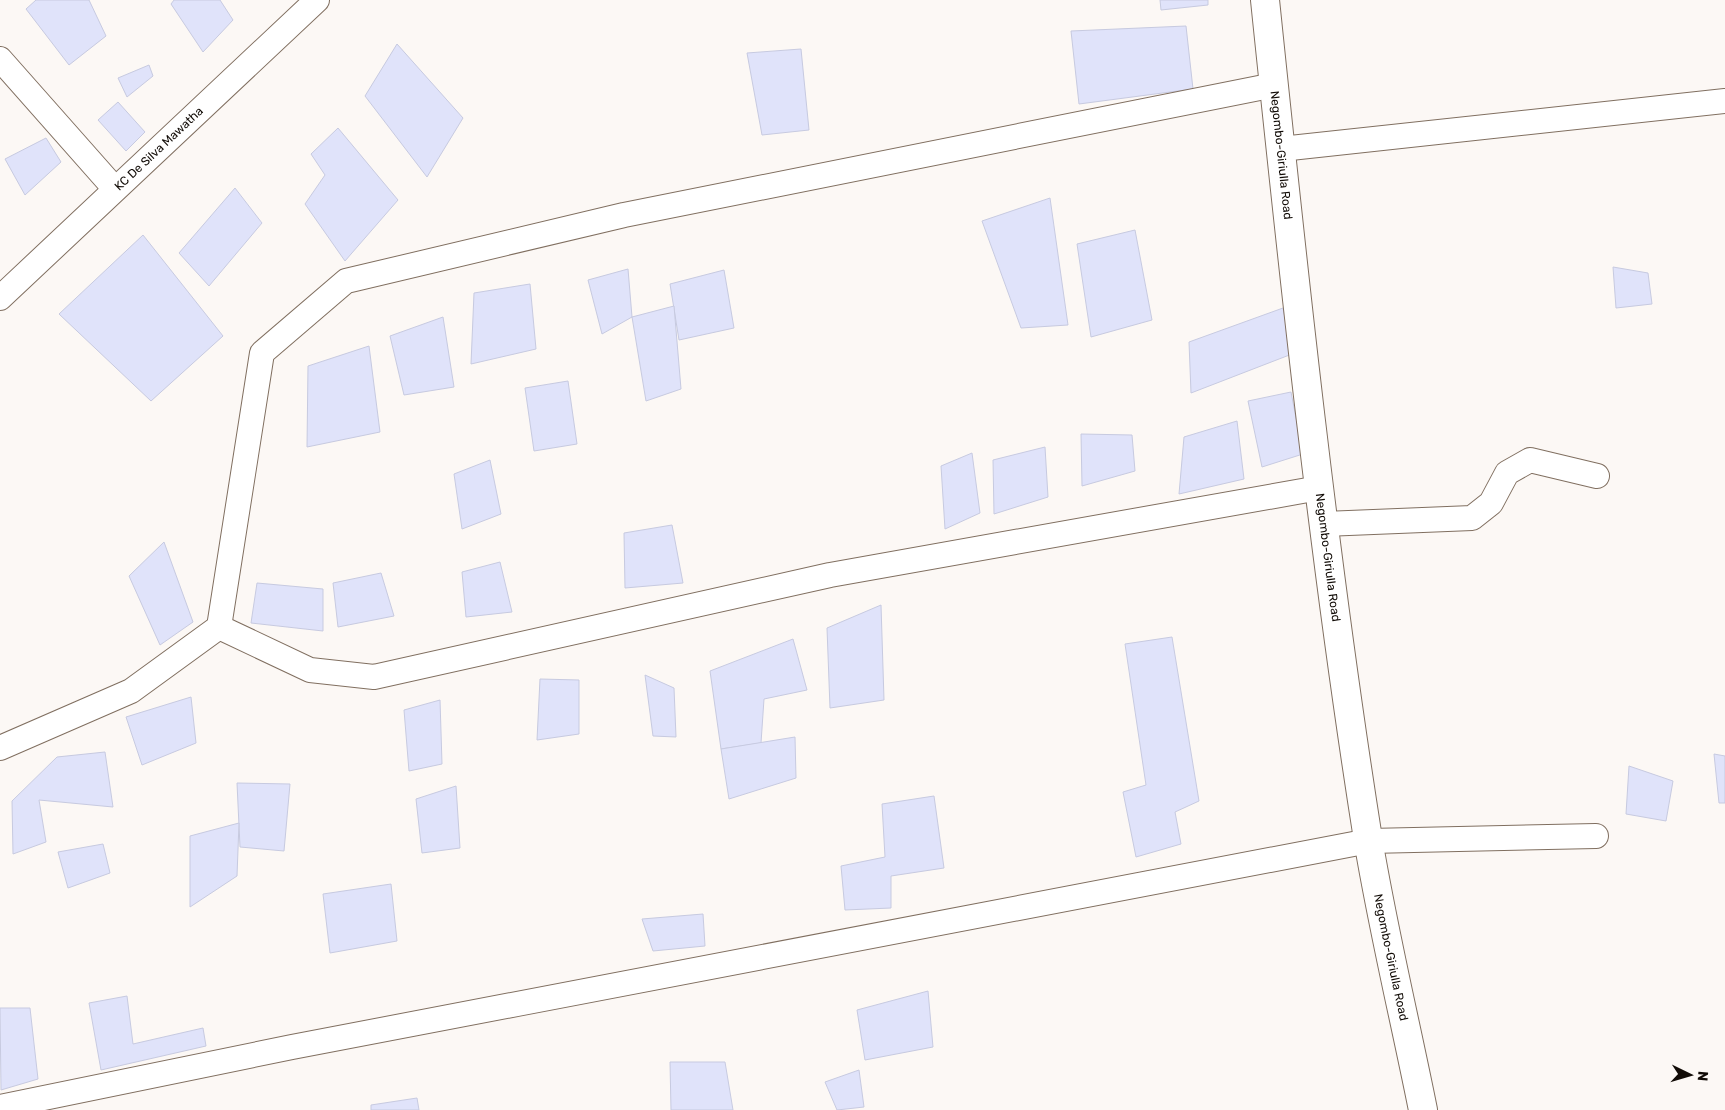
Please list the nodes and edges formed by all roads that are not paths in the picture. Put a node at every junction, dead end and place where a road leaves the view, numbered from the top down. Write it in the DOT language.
graph roads {
  1 [pos="317,0"];
  2 [pos="1265,0"];
  3 [pos="0,59"];
  4 [pos="1274,85"];
  5 [pos="1725,101"];
  6 [pos="1281,149"];
  7 [pos="115,189"];
  8 [pos="0,298"];
  9 [pos="1597,476"];
  10 [pos="1319,488"];
  11 [pos="1324,524"];
  12 [pos="219,627"];
  13 [pos="0,748"];
  14 [pos="1596,836"];
  15 [pos="1369,841"];
  16 [pos="0,1107"];
  17 [pos="1423,1110"];
  1 -- 7 [label="street, KC De Silva Mawatha"];
  2 -- 4 [label="main road, Negombo-Giriulla Road"];
  3 -- 7 [label="street"];
  4 -- 6 [label="main road, Negombo-Giriulla Road"];
  4 -- 12 [label="street"];
  5 -- 6 [label="street"];
  6 -- 10 [label="main road, Negombo-Giriulla Road"];
  7 -- 8 [label="street, KC De Silva Mawatha"];
  9 -- 11 [label="street"];
  10 -- 11 [label="main road, Negombo-Giriulla Road"];
  10 -- 12 [label="street"];
  11 -- 15 [label="main road, Negombo-Giriulla Road"];
  12 -- 13 [label="street"];
  14 -- 15 [label="street"];
  15 -- 16 [label="street"];
  15 -- 17 [label="main road, Negombo-Giriulla Road"];
}
